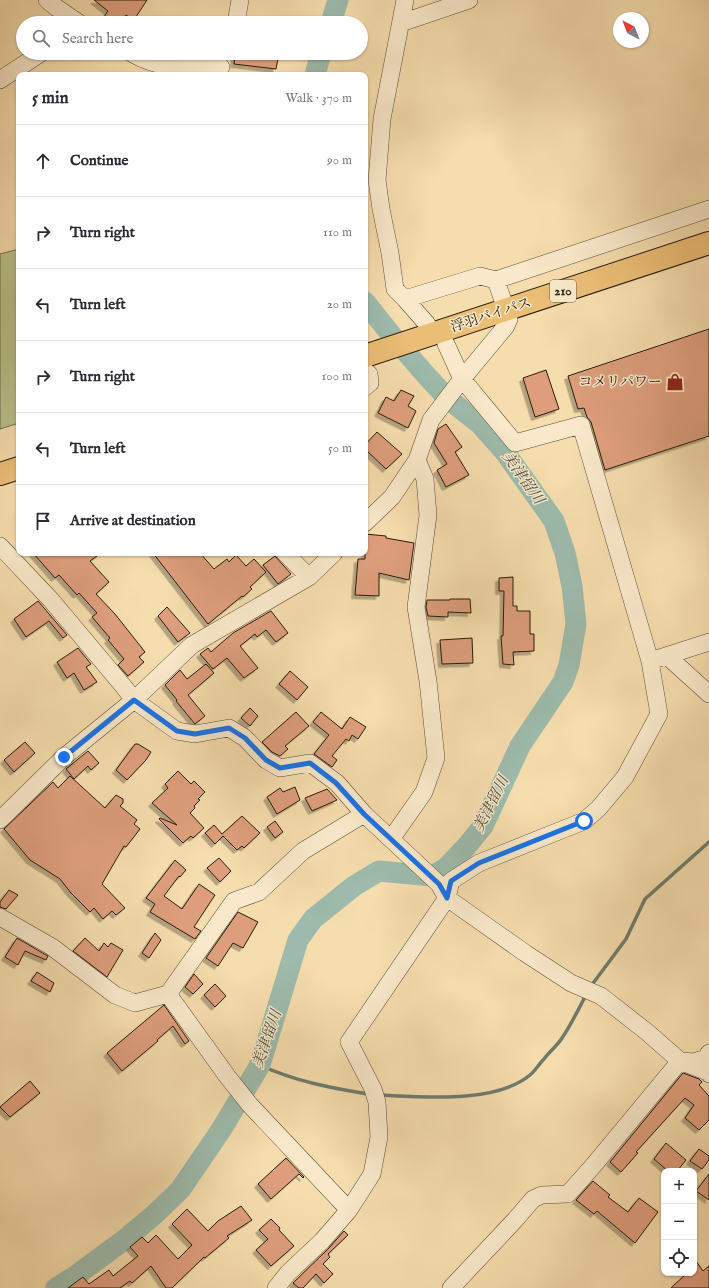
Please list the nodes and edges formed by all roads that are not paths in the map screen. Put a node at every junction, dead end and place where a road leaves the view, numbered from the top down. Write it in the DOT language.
graph roads {
  1 [pos="47,0"];
  2 [pos="240,0"];
  3 [pos="405,0"];
  4 [pos="469,0"];
  5 [pos="67,16"];
  6 [pos="237,16"];
  7 [pos="401,23"];
  8 [pos="30,60"];
  9 [pos="147,60"];
  10 [pos="223,65"];
  11 [pos="0,80"];
  12 [pos="709,209"];
  13 [pos="709,243"];
  14 [pos="496,280"];
  15 [pos="405,299"];
  16 [pos="506,310"];
  17 [pos="422,331"];
  18 [pos="446,344"];
  19 [pos="368,359"];
  20 [pos="368,367"];
  21 [pos="462,379"];
  22 [pos="368,384"];
  23 [pos="417,460"];
  24 [pos="16,469"];
  25 [pos="0,474"];
  26 [pos="368,520"];
  27 [pos="0,546"];
  28 [pos="288,556"];
  29 [pos="331,556"];
  30 [pos="309,577"];
  31 [pos="709,642"];
  32 [pos="668,656"];
  33 [pos="650,661"];
  34 [pos="709,694"];
  35 [pos="134,700"];
  36 [pos="364,814"];
  37 [pos="0,820"];
  38 [pos="392,839"];
  39 [pos="443,891"];
  40 [pos="0,917"];
  41 [pos="168,994"];
  42 [pos="709,1053"];
  43 [pos="680,1061"];
  44 [pos="709,1074"];
  45 [pos="349,1210"];
  46 [pos="276,1288"];
  47 [pos="451,1288"];
  1 -- 5 [label="street"];
  2 -- 6 [label="street"];
  3 -- 7 [label="street"];
  4 -- 7 [label="street"];
  7 -- 15 [label="street"];
  8 -- 11 [label="street"];
  9 -- 10 [label="street"];
  12 -- 14 [label="street"];
  13 -- 16 [label="highway, 浮羽バイパス / 210"];
  14 -- 15 [label="street"];
  14 -- 16 [label="street"];
  15 -- 17 [label="street"];
  16 -- 17 [label="highway, 浮羽バイパス / 210"];
  16 -- 21 [label="street"];
  17 -- 19 [label="highway, 浮羽バイパス / 210"];
  18 -- 21 [label="street"];
  20 -- 22 [label="street"];
  21 -- 23 [label="street"];
  21 -- 33 [label="street"];
  23 -- 26 [label="street"];
  23 -- 38 [label="street"];
  24 -- 25 [label="highway"];
  27 -- 35 [label="street"];
  28 -- 30 [label="street"];
  29 -- 30 [label="street"];
  30 -- 35 [label="street"];
  31 -- 32 [label="street"];
  32 -- 33 [label="street"];
  32 -- 34 [label="street"];
  33 -- 39 [label="street"];
  35 -- 36 [label="street"];
  35 -- 37 [label="street"];
  36 -- 38 [label="street"];
  36 -- 41 [label="street"];
  38 -- 39 [label="street"];
  39 -- 43 [label="street"];
  39 -- 45 [label="street"];
  40 -- 41 [label="street"];
  41 -- 45 [label="street"];
  42 -- 43 [label="street"];
  43 -- 44 [label="street"];
  43 -- 47 [label="street"];
  45 -- 46 [label="street"];
}
